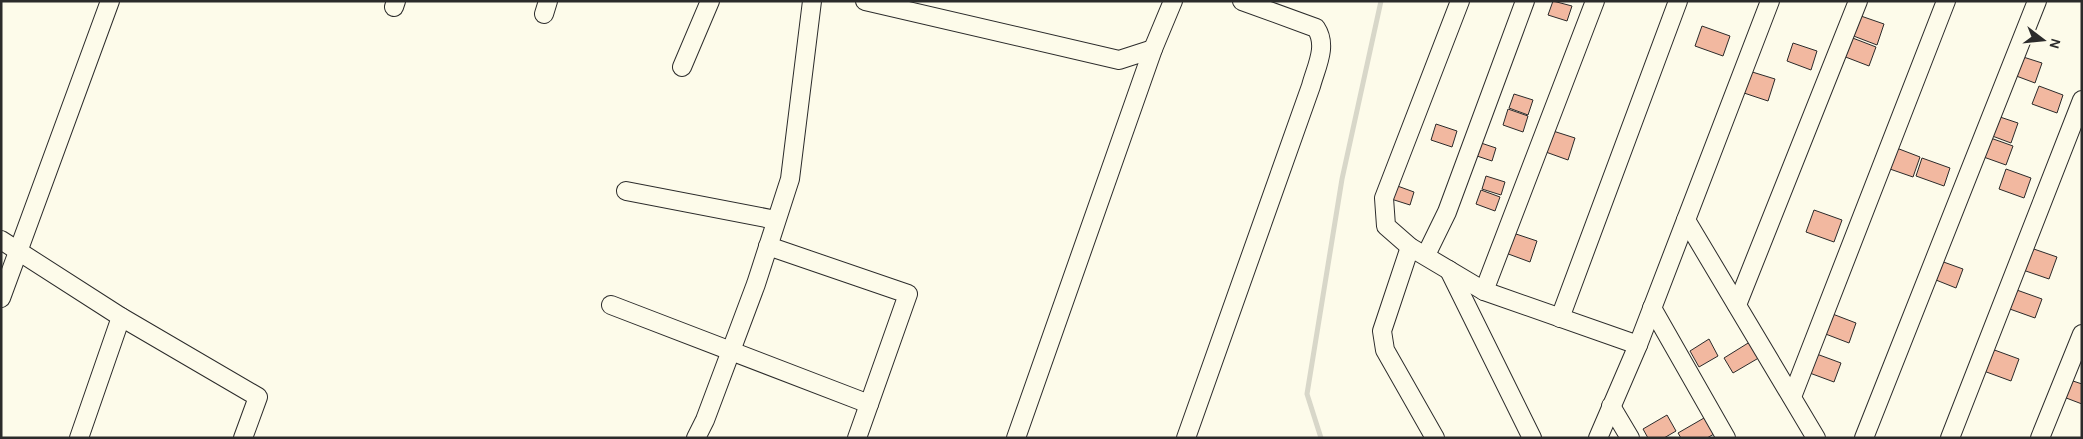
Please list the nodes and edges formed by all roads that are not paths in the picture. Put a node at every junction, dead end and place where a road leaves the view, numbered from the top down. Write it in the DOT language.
graph roads {
  1 [pos="110,1"];
  2 [pos="710,1"];
  3 [pos="812,1"];
  4 [pos="865,1"];
  5 [pos="1172,1"];
  6 [pos="1242,1"];
  7 [pos="1460,1"];
  8 [pos="1525,1"];
  9 [pos="1595,1"];
  10 [pos="1678,1"];
  11 [pos="1770,1"];
  12 [pos="1858,1"];
  13 [pos="1946,1"];
  14 [pos="2037,1"];
  15 [pos="1274,6"];
  16 [pos="1153,49"];
  17 [pos="682,67"];
  18 [pos="2082,100"];
  19 [pos="626,191"];
  20 [pos="776,220"];
  21 [pos="1686,220"];
  22 [pos="1,240"];
  23 [pos="768,246"];
  24 [pos="1410,247"];
  25 [pos="18,250"];
  26 [pos="1426,256"];
  27 [pos="1449,270"];
  28 [pos="1484,291"];
  29 [pos="1,298"];
  30 [pos="611,305"];
  31 [pos="1737,305"];
  32 [pos="1652,308"];
  33 [pos="121,317"];
  34 [pos="1560,318"];
  35 [pos="2082,334"];
  36 [pos="1638,345"];
  37 [pos="731,351"];
  38 [pos="1792,397"];
  39 [pos="869,404"];
  40 [pos="1612,406"];
  41 [pos="79,438"];
  42 [pos="243,438"];
  43 [pos="696,438"];
  44 [pos="857,438"];
  45 [pos="1016,438"];
  46 [pos="1186,438"];
  47 [pos="1435,438"];
  48 [pos="1532,438"];
  49 [pos="1598,438"];
  50 [pos="1630,438"];
  51 [pos="1726,438"];
  52 [pos="1816,438"];
  53 [pos="1864,438"];
  54 [pos="1950,438"];
  55 [pos="2040,438"];
  1 -- 25 [label="street"];
  2 -- 17 [label="street"];
  3 -- 20 [label="street"];
  4 -- 16 [label="street"];
  5 -- 16 [label="street"];
  6 -- 15 [label="street"];
  7 -- 24 [label="street"];
  8 -- 26 [label="street"];
  9 -- 28 [label="street"];
  10 -- 34 [label="street"];
  11 -- 21 [label="street"];
  12 -- 31 [label="street"];
  13 -- 38 [label="street"];
  14 -- 53 [label="street"];
  15 -- 46 [label="street"];
  16 -- 45 [label="street"];
  18 -- 54 [label="street"];
  19 -- 20 [label="street"];
  20 -- 23 [label="street"];
  21 -- 31 [label="street"];
  21 -- 32 [label="street"];
  22 -- 25 [label="street"];
  23 -- 37 [label="street"];
  23 -- 39 [label="street"];
  24 -- 26 [label="street"];
  24 -- 47 [label="street"];
  25 -- 29 [label="street"];
  25 -- 33 [label="street"];
  26 -- 27 [label="street"];
  27 -- 28 [label="street"];
  27 -- 48 [label="street"];
  28 -- 34 [label="street"];
  30 -- 37 [label="street"];
  31 -- 38 [label="street"];
  32 -- 36 [label="street"];
  32 -- 51 [label="street"];
  33 -- 41 [label="street"];
  33 -- 42 [label="street"];
  34 -- 36 [label="street"];
  35 -- 55 [label="street"];
  36 -- 40 [label="street"];
  37 -- 39 [label="street"];
  37 -- 43 [label="street"];
  38 -- 52 [label="street"];
  39 -- 44 [label="street"];
  40 -- 49 [label="street"];
  40 -- 50 [label="street"];
}
